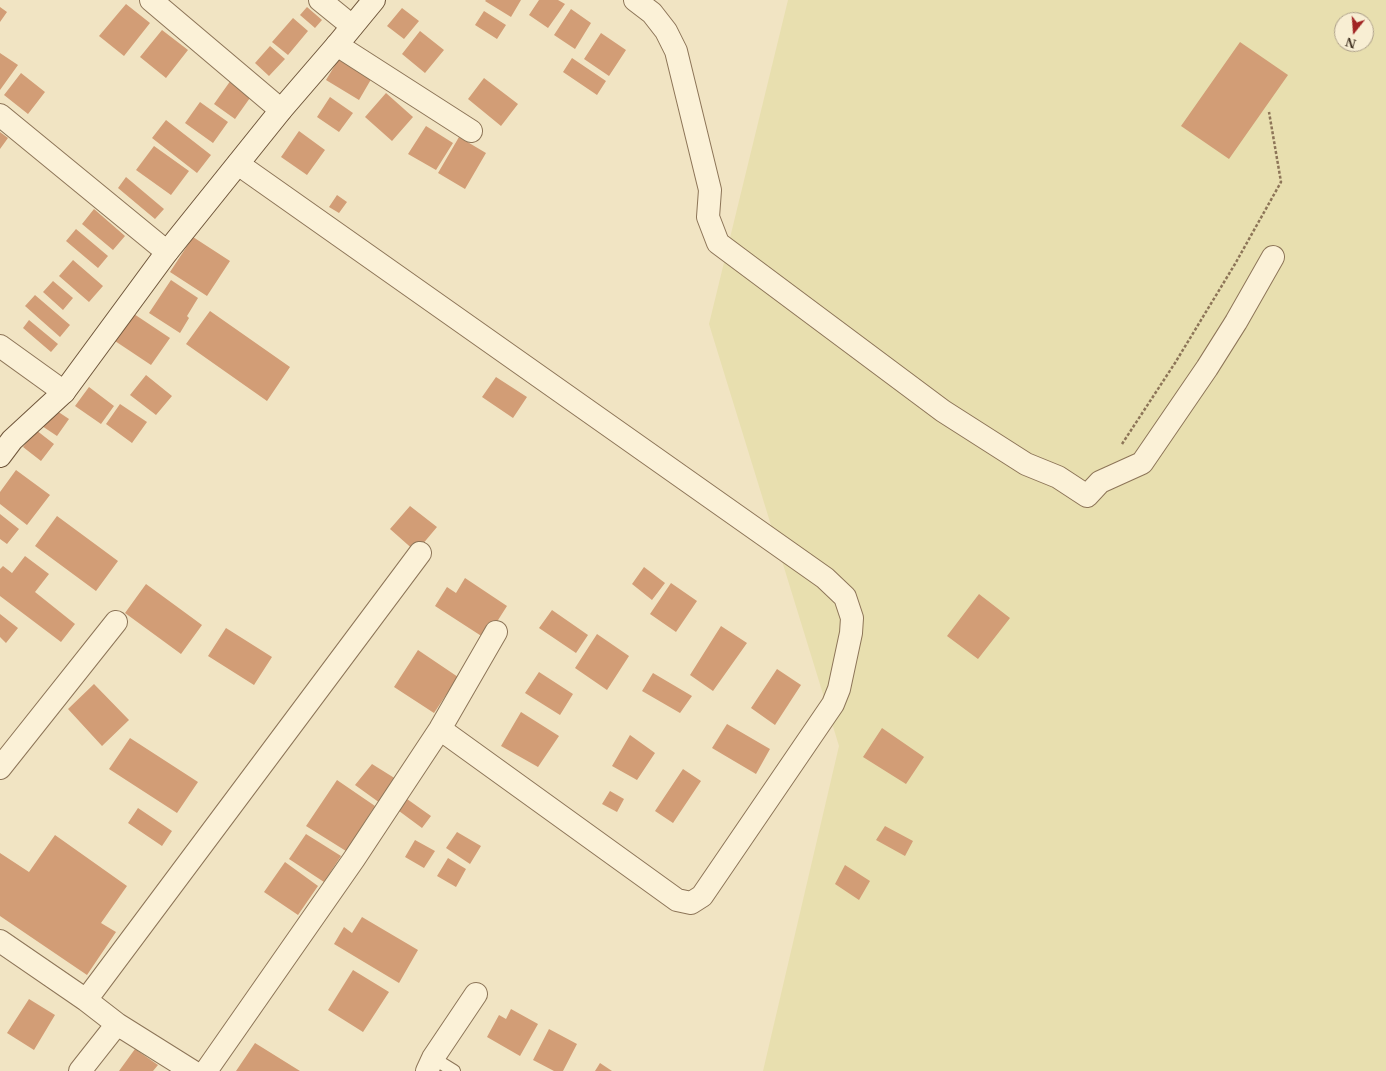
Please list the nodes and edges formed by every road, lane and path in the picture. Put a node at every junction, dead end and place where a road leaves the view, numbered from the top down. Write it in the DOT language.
graph roads {
  1 [pos="151,0"];
  2 [pos="320,0"];
  3 [pos="374,0"];
  4 [pos="635,0"];
  5 [pos="352,26"];
  6 [pos="337,45"];
  7 [pos="281,110"];
  8 [pos="1269,112"];
  9 [pos="0,115"];
  10 [pos="472,131"];
  11 [pos="238,164"];
  12 [pos="167,252"];
  13 [pos="1273,257"];
  14 [pos="0,346"];
  15 [pos="64,392"];
  16 [pos="4,444"];
  17 [pos="1120,446"];
  18 [pos="420,553"];
  19 [pos="116,622"];
  20 [pos="496,632"];
  21 [pos="440,729"];
  22 [pos="0,768"];
  23 [pos="0,941"];
  24 [pos="476,994"];
  25 [pos="86,1000"];
  26 [pos="117,1024"];
  27 [pos="430,1065"];
  28 [pos="80,1071"];
  29 [pos="192,1071"];
  30 [pos="206,1071"];
  31 [pos="454,1071"];
  1 -- 7 [label="street"];
  2 -- 5 [label="street"];
  3 -- 5 [label="street"];
  4 -- 13 [label="street"];
  5 -- 6 [label="street"];
  6 -- 7 [label="street"];
  6 -- 10 [label="street"];
  7 -- 11 [label="street"];
  8 -- 17 [label="path"];
  9 -- 12 [label="street"];
  11 -- 12 [label="street"];
  11 -- 21 [label="street"];
  12 -- 15 [label="street"];
  14 -- 15 [label="street"];
  15 -- 16 [label="street"];
  18 -- 25 [label="street"];
  19 -- 22 [label="street"];
  20 -- 21 [label="street"];
  21 -- 30 [label="street"];
  23 -- 25 [label="street"];
  24 -- 27 [label="street"];
  25 -- 26 [label="street"];
  26 -- 28 [label="street"];
  26 -- 29 [label="street"];
  27 -- 31 [label="lane"];
}
